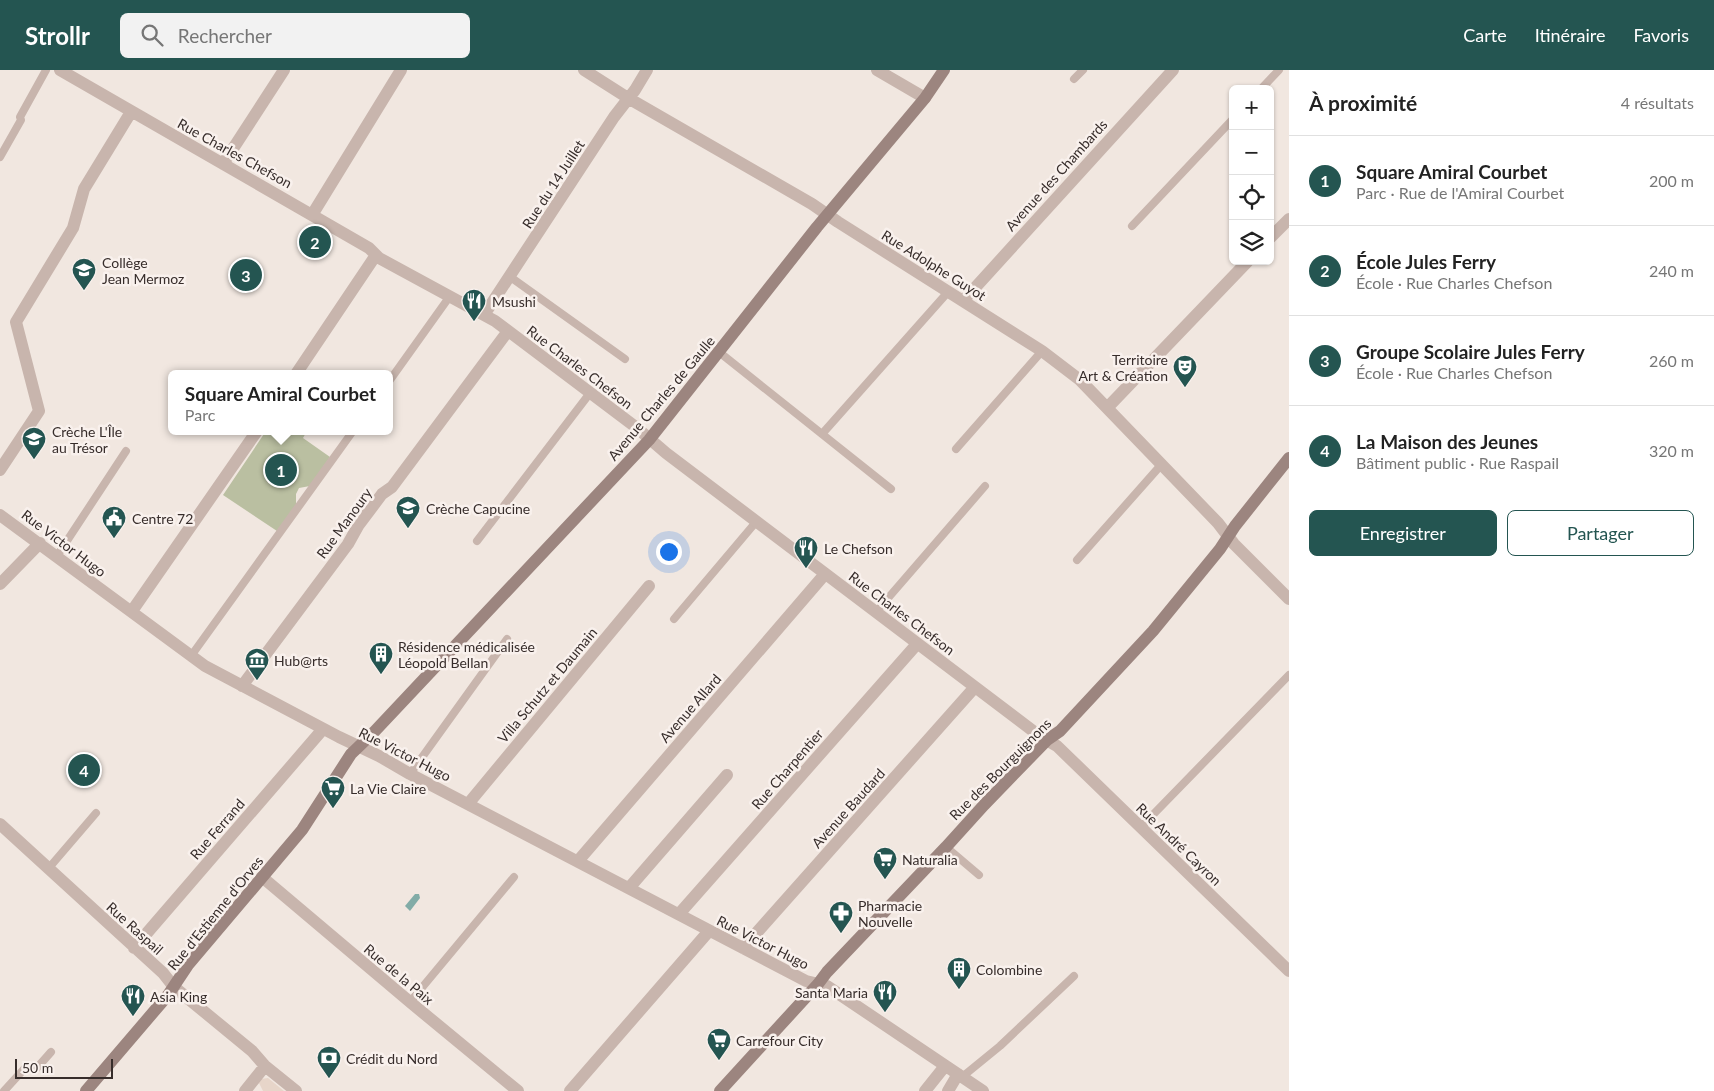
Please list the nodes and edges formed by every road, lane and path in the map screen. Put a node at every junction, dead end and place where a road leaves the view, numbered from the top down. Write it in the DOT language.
graph roads {
  1 [pos="46,70"];
  2 [pos="60,70"];
  3 [pos="284,70"];
  4 [pos="401,70"];
  5 [pos="584,70"];
  6 [pos="647,70"];
  7 [pos="877,70"];
  8 [pos="944,70"];
  9 [pos="1083,70"];
  10 [pos="1173,70"];
  11 [pos="1279,70"];
  12 [pos="1074,80"];
  13 [pos="1265,85"];
  14 [pos="628,98"];
  15 [pos="925,98"];
  16 [pos="131,112"];
  17 [pos="1229,123"];
  18 [pos="0,157"];
  19 [pos="223,164"];
  20 [pos="312,215"];
  21 [pos="827,215"];
  22 [pos="1289,218"];
  23 [pos="1132,226"];
  24 [pos="1274,234"];
  25 [pos="376,255"];
  26 [pos="1244,265"];
  27 [pos="509,276"];
  28 [pos="948,292"];
  29 [pos="450,296"];
  30 [pos="962,301"];
  31 [pos="484,315"];
  32 [pos="508,331"];
  33 [pos="1042,351"];
  34 [pos="719,352"];
  35 [pos="625,359"];
  36 [pos="299,370"];
  37 [pos="393,376"];
  38 [pos="590,393"];
  39 [pos="1107,408"];
  40 [pos="822,434"];
  41 [pos="254,435"];
  42 [pos="350,435"];
  43 [pos="649,440"];
  44 [pos="956,449"];
  45 [pos="126,451"];
  46 [pos="1289,458"];
  47 [pos="1161,465"];
  48 [pos="0,470"];
  49 [pos="985,486"];
  50 [pos="891,489"];
  51 [pos="0,515"];
  52 [pos="756,522"];
  53 [pos="1228,536"];
  54 [pos="477,541"];
  55 [pos="40,543"];
  56 [pos="57,556"];
  57 [pos="1077,560"];
  58 [pos="825,574"];
  59 [pos="0,584"];
  60 [pos="649,586"];
  61 [pos="1289,599"];
  62 [pos="132,611"];
  63 [pos="876,612"];
  64 [pos="674,619"];
  65 [pos="507,639"];
  66 [pos="917,644"];
  67 [pos="191,656"];
  68 [pos="1289,675"];
  69 [pos="242,686"];
  70 [pos="975,687"];
  71 [pos="323,729"];
  72 [pos="1047,740"];
  73 [pos="358,747"];
  74 [pos="410,774"];
  75 [pos="727,775"];
  76 [pos="468,804"];
  77 [pos="96,813"];
  78 [pos="0,824"];
  79 [pos="1140,828"];
  80 [pos="946,847"];
  81 [pos="578,861"];
  82 [pos="48,869"];
  83 [pos="979,876"];
  84 [pos="262,877"];
  85 [pos="514,877"];
  86 [pos="629,888"];
  87 [pos="679,914"];
  88 [pos="709,931"];
  89 [pos="134,948"];
  90 [pos="743,948"];
  91 [pos="1289,971"];
  92 [pos="1074,976"];
  93 [pos="818,984"];
  94 [pos="174,987"];
  95 [pos="410,1002"];
  96 [pos="51,1052"];
  97 [pos="265,1066"];
  98 [pos="945,1066"];
  99 [pos="960,1076"];
  100 [pos="928,1088"];
  101 [pos="727,1089"];
  102 [pos="4,1091"];
  103 [pos="86,1091"];
  104 [pos="245,1091"];
  105 [pos="296,1091"];
  106 [pos="518,1091"];
  107 [pos="570,1091"];
  108 [pos="948,1091"];
  109 [pos="983,1091"];
  1 -- 18 [label="lane"];
  2 -- 16 [label="street, Rue Charles Chefson"];
  3 -- 19 [label="street"];
  4 -- 20 [label="street"];
  5 -- 14 [label="street, Rue Adolphe Guyot"];
  6 -- 14 [label="street, Rue du 14 Juillet"];
  7 -- 15 [label="street"];
  8 -- 15 [label="street, Avenue Charles de Gaulle"];
  9 -- 12 [label="lane"];
  10 -- 30 [label="street, Avenue des Chambards"];
  11 -- 13 [label="lane"];
  14 -- 21 [label="street, Rue Adolphe Guyot"];
  14 -- 27 [label="street, Rue du 14 Juillet"];
  15 -- 21 [label="street, Avenue Charles de Gaulle"];
  16 -- 19 [label="street, Rue Charles Chefson"];
  16 -- 48 [label="street"];
  17 -- 23 [label="lane"];
  19 -- 20 [label="street, Rue Charles Chefson"];
  20 -- 25 [label="street, Rue Charles Chefson"];
  21 -- 28 [label="street, Rue Adolphe Guyot"];
  21 -- 34 [label="street, Avenue Charles de Gaulle"];
  22 -- 24 [label="street"];
  25 -- 29 [label="street, Rue Charles Chefson"];
  25 -- 36 [label="street"];
  26 -- 39 [label="street"];
  27 -- 31 [label="street, Rue du 14 Juillet"];
  27 -- 35 [label="lane"];
  28 -- 30 [label="street, Rue Adolphe Guyot"];
  28 -- 40 [label="lane"];
  29 -- 31 [label="street, Rue Charles Chefson"];
  29 -- 37 [label="lane"];
  30 -- 33 [label="street, Rue Adolphe Guyot"];
  31 -- 32 [label="street, Rue Charles Chefson"];
  32 -- 38 [label="street, Rue Charles Chefson"];
  32 -- 69 [label="street, Rue Manoury"];
  33 -- 39 [label="street, Rue Adolphe Guyot"];
  33 -- 44 [label="lane"];
  34 -- 40 [label="lane"];
  34 -- 43 [label="street, Avenue Charles de Gaulle"];
  38 -- 43 [label="street, Rue Charles Chefson"];
  38 -- 54 [label="lane"];
  39 -- 47 [label="street, Rue Adolphe Guyot"];
  40 -- 50 [label="lane"];
  41 -- 62 [label="street"];
  42 -- 67 [label="lane"];
  43 -- 52 [label="street, Rue Charles Chefson"];
  43 -- 73 [label="street, Avenue Charles de Gaulle"];
  45 -- 56 [label="lane"];
  46 -- 53 [label="street, Rue des Bourguignons"];
  47 -- 53 [label="street, Rue Adolphe Guyot"];
  47 -- 57 [label="lane"];
  49 -- 63 [label="lane"];
  51 -- 55 [label="street, Rue Victor Hugo"];
  52 -- 58 [label="street, Rue Charles Chefson"];
  52 -- 64 [label="lane"];
  53 -- 61 [label="street, Rue Adolphe Guyot"];
  53 -- 72 [label="street, Rue des Bourguignons"];
  55 -- 56 [label="street, Rue Victor Hugo"];
  55 -- 59 [label="street"];
  56 -- 62 [label="street, Rue Victor Hugo"];
  58 -- 63 [label="street, Rue Charles Chefson"];
  58 -- 81 [label="street, Avenue Allard"];
  60 -- 76 [label="street, Villa Schutz et Daumain"];
  62 -- 67 [label="street, Rue Victor Hugo"];
  63 -- 66 [label="street, Rue Charles Chefson"];
  65 -- 74 [label="lane"];
  66 -- 70 [label="street, Rue Charles Chefson"];
  66 -- 87 [label="street, Rue Charpentier"];
  67 -- 69 [label="street, Rue Victor Hugo"];
  68 -- 79 [label="lane"];
  69 -- 71 [label="street, Rue Victor Hugo"];
  70 -- 72 [label="street, Rue Charles Chefson"];
  70 -- 90 [label="street, Avenue Baudard"];
  71 -- 73 [label="street, Rue Victor Hugo"];
  71 -- 89 [label="street, Rue Ferrand"];
  72 -- 79 [label="street, Rue André Cayron"];
  72 -- 80 [label="street, Rue des Bourguignons"];
  73 -- 74 [label="street, Rue Victor Hugo"];
  73 -- 84 [label="street, Rue d'Estienne d'Orves"];
  74 -- 76 [label="street, Rue Victor Hugo"];
  75 -- 86 [label="street"];
  76 -- 81 [label="street, Rue Victor Hugo"];
  77 -- 82 [label="lane"];
  78 -- 82 [label="street, Rue Raspail"];
  79 -- 91 [label="street, Rue André Cayron"];
  80 -- 83 [label="lane"];
  80 -- 93 [label="street, Rue des Bourguignons"];
  81 -- 86 [label="street, Rue Victor Hugo"];
  82 -- 89 [label="street, Rue Raspail"];
  84 -- 94 [label="street, Rue d'Estienne d'Orves"];
  84 -- 95 [label="street, Rue de la Paix"];
  85 -- 95 [label="lane"];
  86 -- 87 [label="street, Rue Victor Hugo"];
  87 -- 88 [label="street, Rue Victor Hugo"];
  88 -- 90 [label="street, Rue Victor Hugo"];
  88 -- 107 [label="street"];
  89 -- 94 [label="street, Rue Raspail"];
  90 -- 93 [label="street, Rue Victor Hugo"];
  92 -- 99 [label="lane"];
  93 -- 98 [label="street, Rue Victor Hugo"];
  93 -- 101 [label="street, Rue des Bourguignons"];
  94 -- 97 [label="street, Rue Raspail"];
  94 -- 103 [label="street, Rue d'Estienne d'Orves"];
  95 -- 106 [label="street, Rue de la Paix"];
  96 -- 102 [label="lane"];
  97 -- 104 [label="street"];
  97 -- 105 [label="street, Rue Raspail"];
  98 -- 99 [label="street, Rue Victor Hugo"];
  98 -- 100 [label="street"];
  99 -- 108 [label="street"];
  99 -- 109 [label="street, Rue Victor Hugo"];
  100 -- 108 [label="street"];
}
